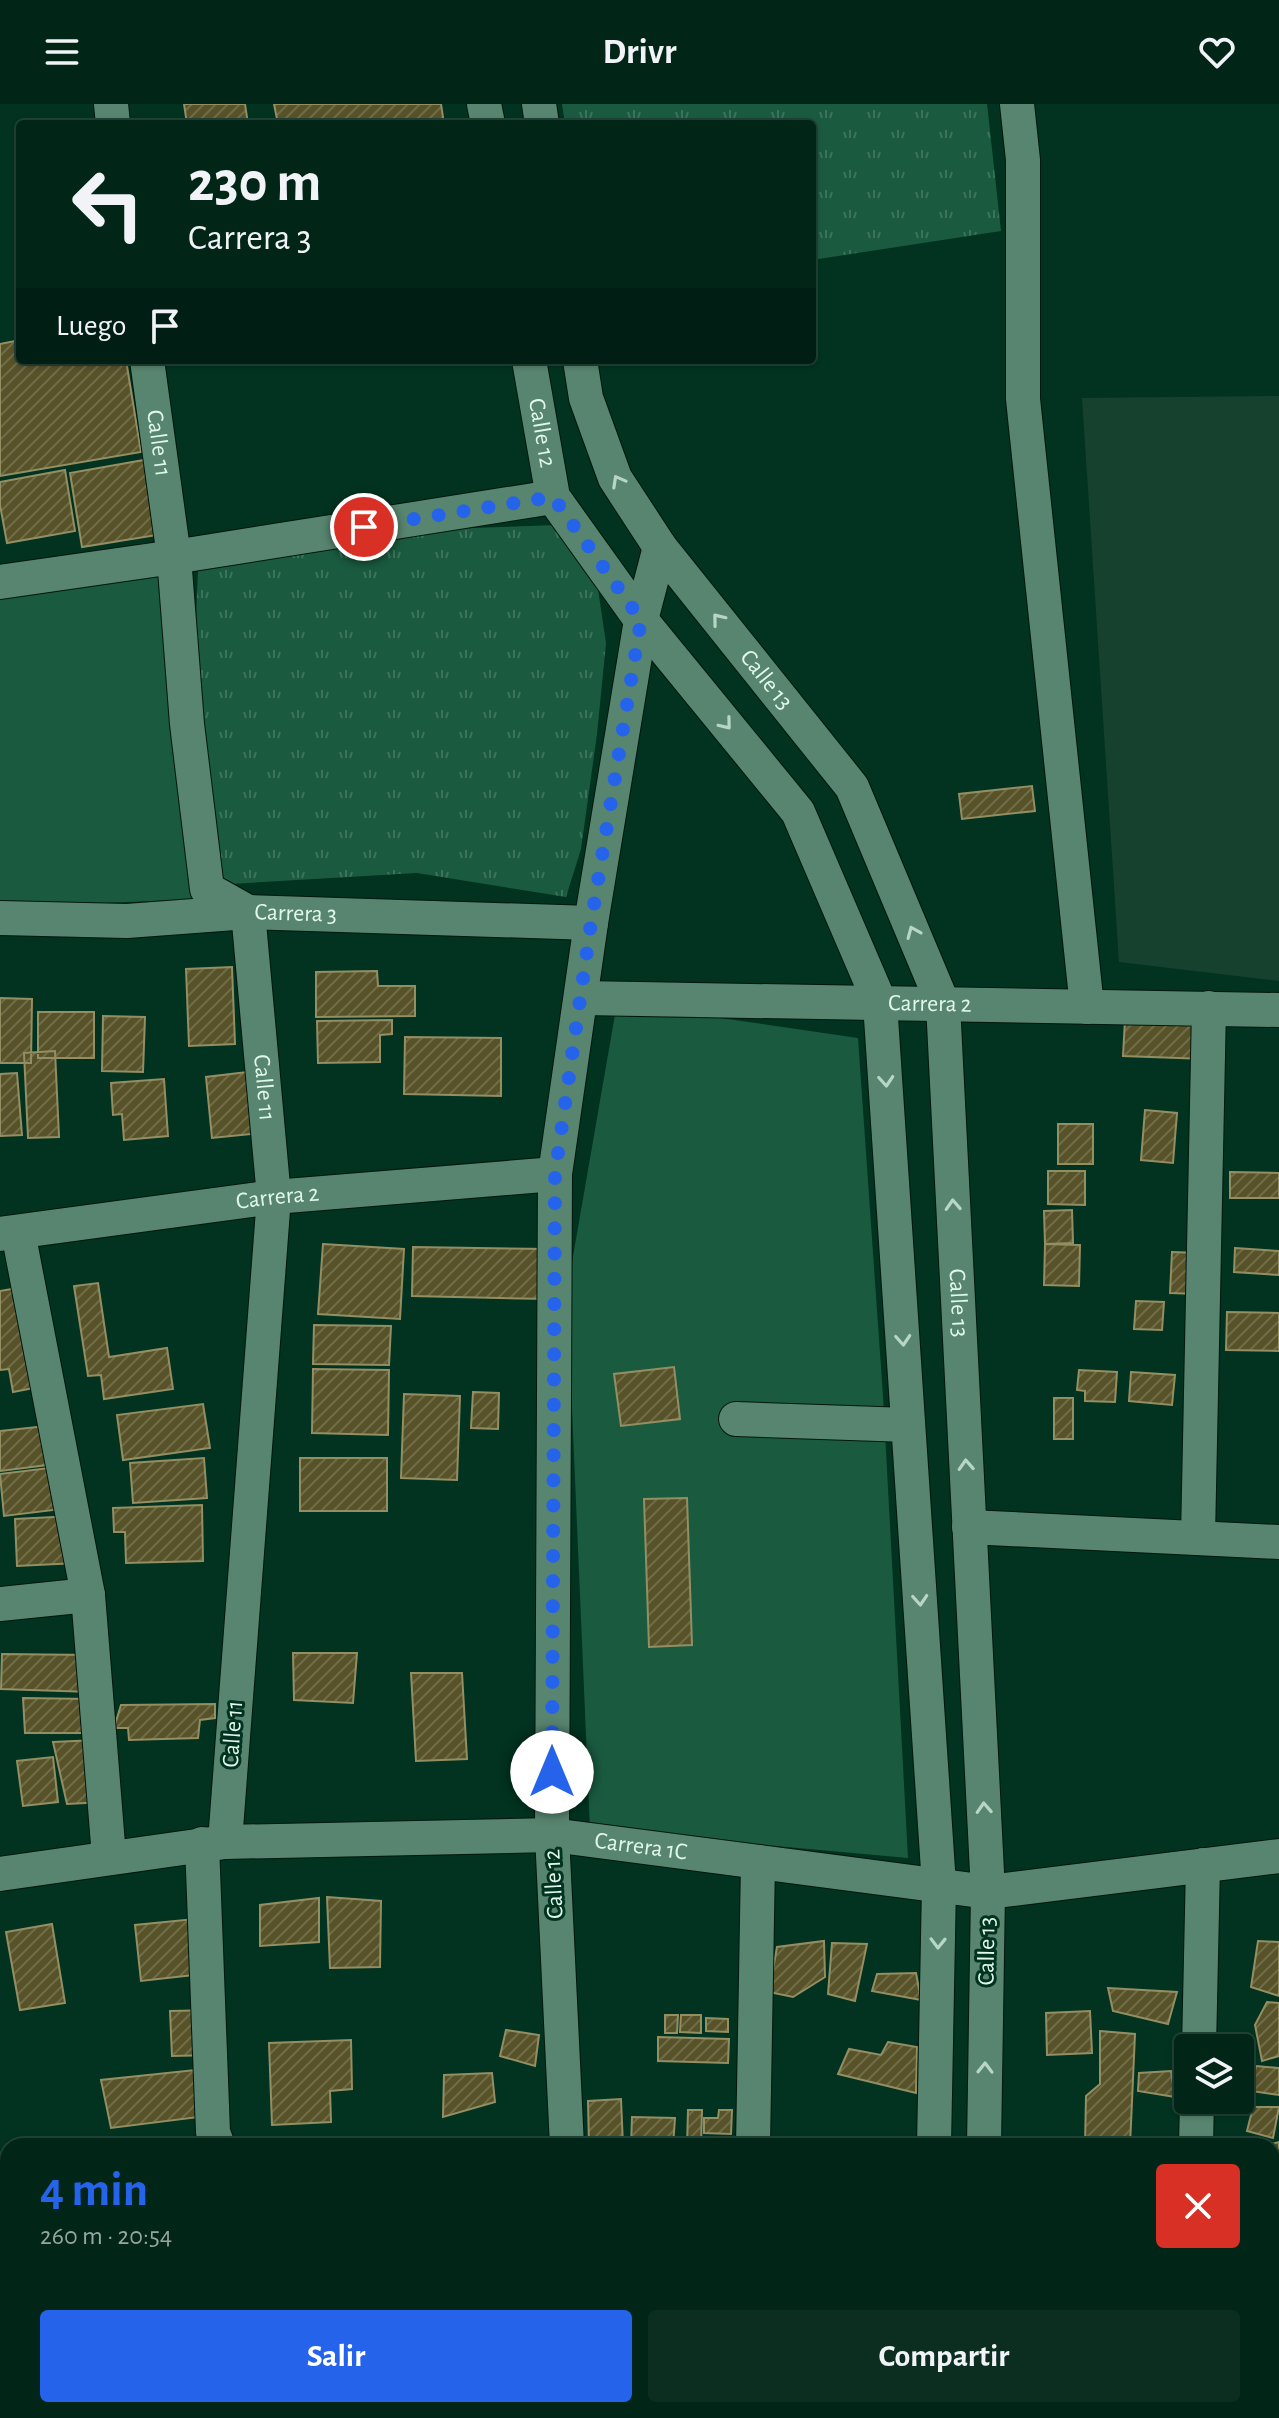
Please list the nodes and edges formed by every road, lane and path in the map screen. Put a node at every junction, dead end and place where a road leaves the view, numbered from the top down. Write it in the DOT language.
graph roads {
  1 [pos="1017,104"];
  2 [pos="148,364"];
  3 [pos="530,364"];
  4 [pos="581,364"];
  5 [pos="553,497"];
  6 [pos="660,547"];
  7 [pos="174,557"];
  8 [pos="0,582"];
  9 [pos="641,620"];
  10 [pos="248,912"];
  11 [pos="0,918"];
  12 [pos="591,923"];
  13 [pos="582,998"];
  14 [pos="880,1003"];
  15 [pos="943,1004"];
  16 [pos="1087,1007"];
  17 [pos="1209,1008"];
  18 [pos="1279,1010"];
  19 [pos="555,1174"];
  20 [pos="274,1197"];
  21 [pos="9,1233"];
  22 [pos="736,1419"];
  23 [pos="908,1425"];
  24 [pos="969,1527"];
  25 [pos="1198,1537"];
  26 [pos="1279,1542"];
  27 [pos="88,1595"];
  28 [pos="0,1604"];
  29 [pos="552,1835"];
  30 [pos="213,1843"];
  31 [pos="1279,1856"];
  32 [pos="109,1857"];
  33 [pos="758,1862"];
  34 [pos="1203,1865"];
  35 [pos="0,1874"];
  36 [pos="939,1885"];
  37 [pos="988,1892"];
  38 [pos="1199,2034"];
  39 [pos="1197,2114"];
  40 [pos="215,2138"];
  41 [pos="567,2138"];
  42 [pos="753,2138"];
  43 [pos="934,2138"];
  44 [pos="984,2138"];
  45 [pos="1196,2138"];
  1 -- 16 [label="street"];
  2 -- 7 [label="street, Calle 11"];
  3 -- 5 [label="street, Calle 12"];
  6 -- 4 [label="street, Calle 12, one-way"];
  5 -- 7 [label="street"];
  5 -- 9 [label="street, Calle 12"];
  6 -- 9 [label="street, Calle 12"];
  15 -- 6 [label="street, Calle 13, one-way"];
  7 -- 8 [label="street"];
  7 -- 10 [label="street, Calle 11"];
  9 -- 12 [label="street, Calle 12"];
  9 -- 14 [label="street, Calle 13, one-way"];
  10 -- 11 [label="street, Carrera 3"];
  10 -- 12 [label="street, Carrera 3"];
  10 -- 20 [label="street, Calle 11"];
  12 -- 13 [label="street, Calle 12"];
  13 -- 14 [label="street, Carrera 2"];
  13 -- 19 [label="street, Calle 12"];
  14 -- 15 [label="street, Carrera 2"];
  14 -- 23 [label="street, Calle 13, one-way"];
  15 -- 16 [label="street, Carrera 2"];
  24 -- 15 [label="street, Calle 13, one-way"];
  16 -- 17 [label="street, Carrera 2"];
  17 -- 18 [label="street, Carrera 2"];
  17 -- 25 [label="street"];
  19 -- 20 [label="street, Carrera 2"];
  19 -- 29 [label="street, Calle 12"];
  20 -- 21 [label="street, Carrera 2"];
  20 -- 30 [label="street, Calle 11"];
  21 -- 27 [label="street"];
  22 -- 23 [label="street"];
  23 -- 36 [label="street, Calle 13, one-way"];
  24 -- 25 [label="street"];
  37 -- 24 [label="street, Calle 13, one-way"];
  25 -- 26 [label="street"];
  27 -- 28 [label="street"];
  27 -- 32 [label="street"];
  29 -- 30 [label="street, Carrera 1C"];
  29 -- 33 [label="street, Carrera 1C"];
  29 -- 41 [label="street, Calle 12"];
  30 -- 32 [label="street, Carrera 1C"];
  30 -- 40 [label="street, Calle 11"];
  31 -- 34 [label="street, Carrera 1C"];
  32 -- 35 [label="street, Carrera 1C"];
  33 -- 36 [label="street, Carrera 1C"];
  33 -- 42 [label="street"];
  34 -- 37 [label="street, Carrera 1C"];
  34 -- 38 [label="street"];
  36 -- 37 [label="street, Carrera 1C"];
  36 -- 43 [label="street, Calle 13, one-way"];
  44 -- 37 [label="street, Calle 13, one-way"];
  39 -- 45 [label="street"];
}
